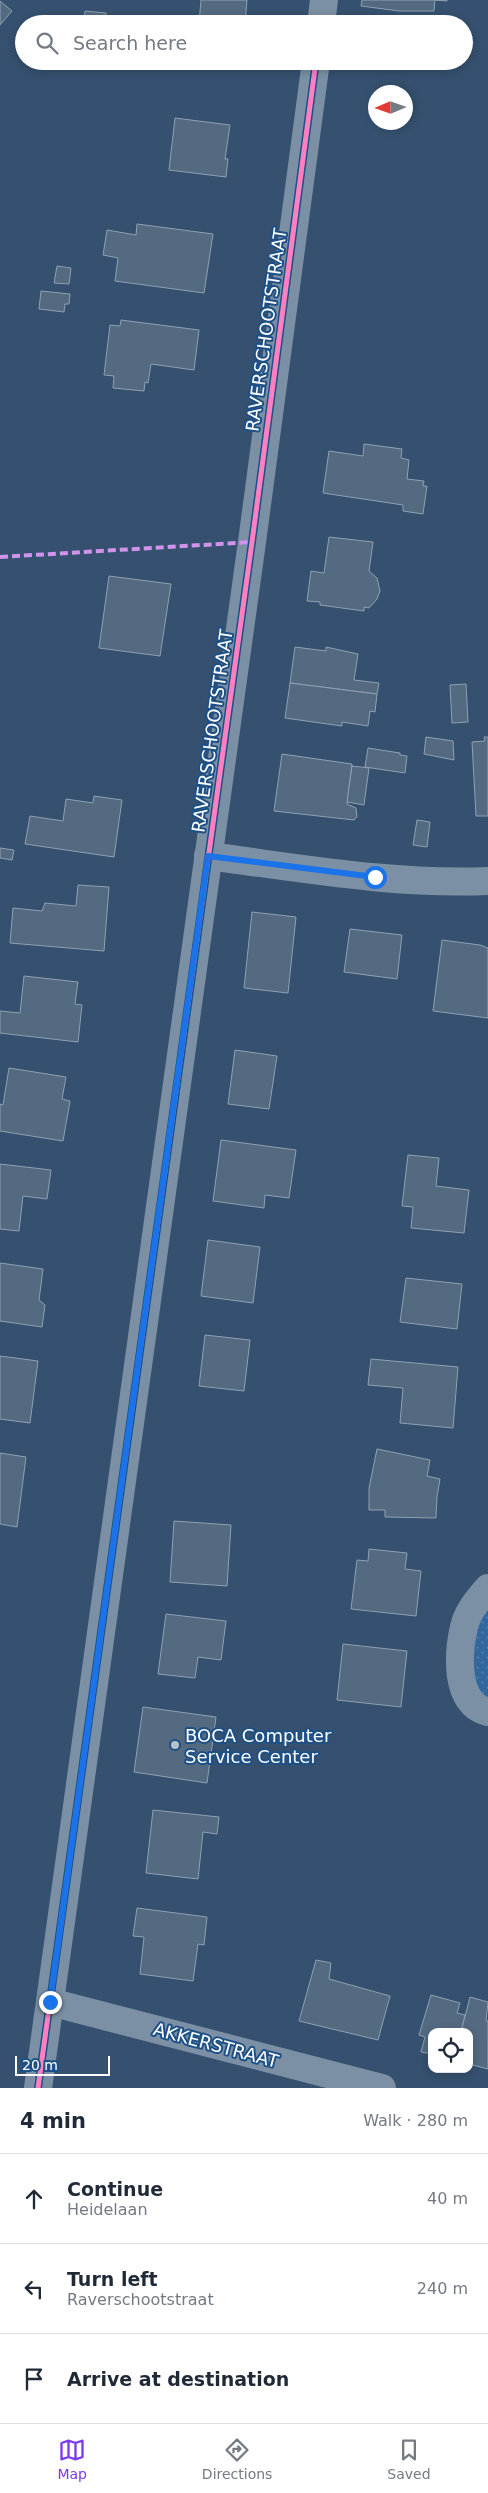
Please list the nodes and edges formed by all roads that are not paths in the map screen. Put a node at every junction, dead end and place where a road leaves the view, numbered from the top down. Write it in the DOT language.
graph roads {
  1 [pos="324,0"];
  2 [pos="322,15"];
  3 [pos="315,70"];
  4 [pos="208,856"];
  5 [pos="488,881"];
  6 [pos="488,1588"];
  7 [pos="488,1712"];
  8 [pos="50,2002"];
  9 [pos="38,2088"];
  10 [pos="382,2088"];
  1 -- 2 [label="street"];
  3 -- 4 [label="street, RAVERSCHOOTSTRAAT"];
  4 -- 5 [label="street"];
  4 -- 8 [label="street, RAVERSCHOOTSTRAAT"];
  6 -- 7 [label="street"];
  8 -- 9 [label="street, RAVERSCHOOTSTRAAT"];
  8 -- 10 [label="street, AKKERSTRAAT"];
}
